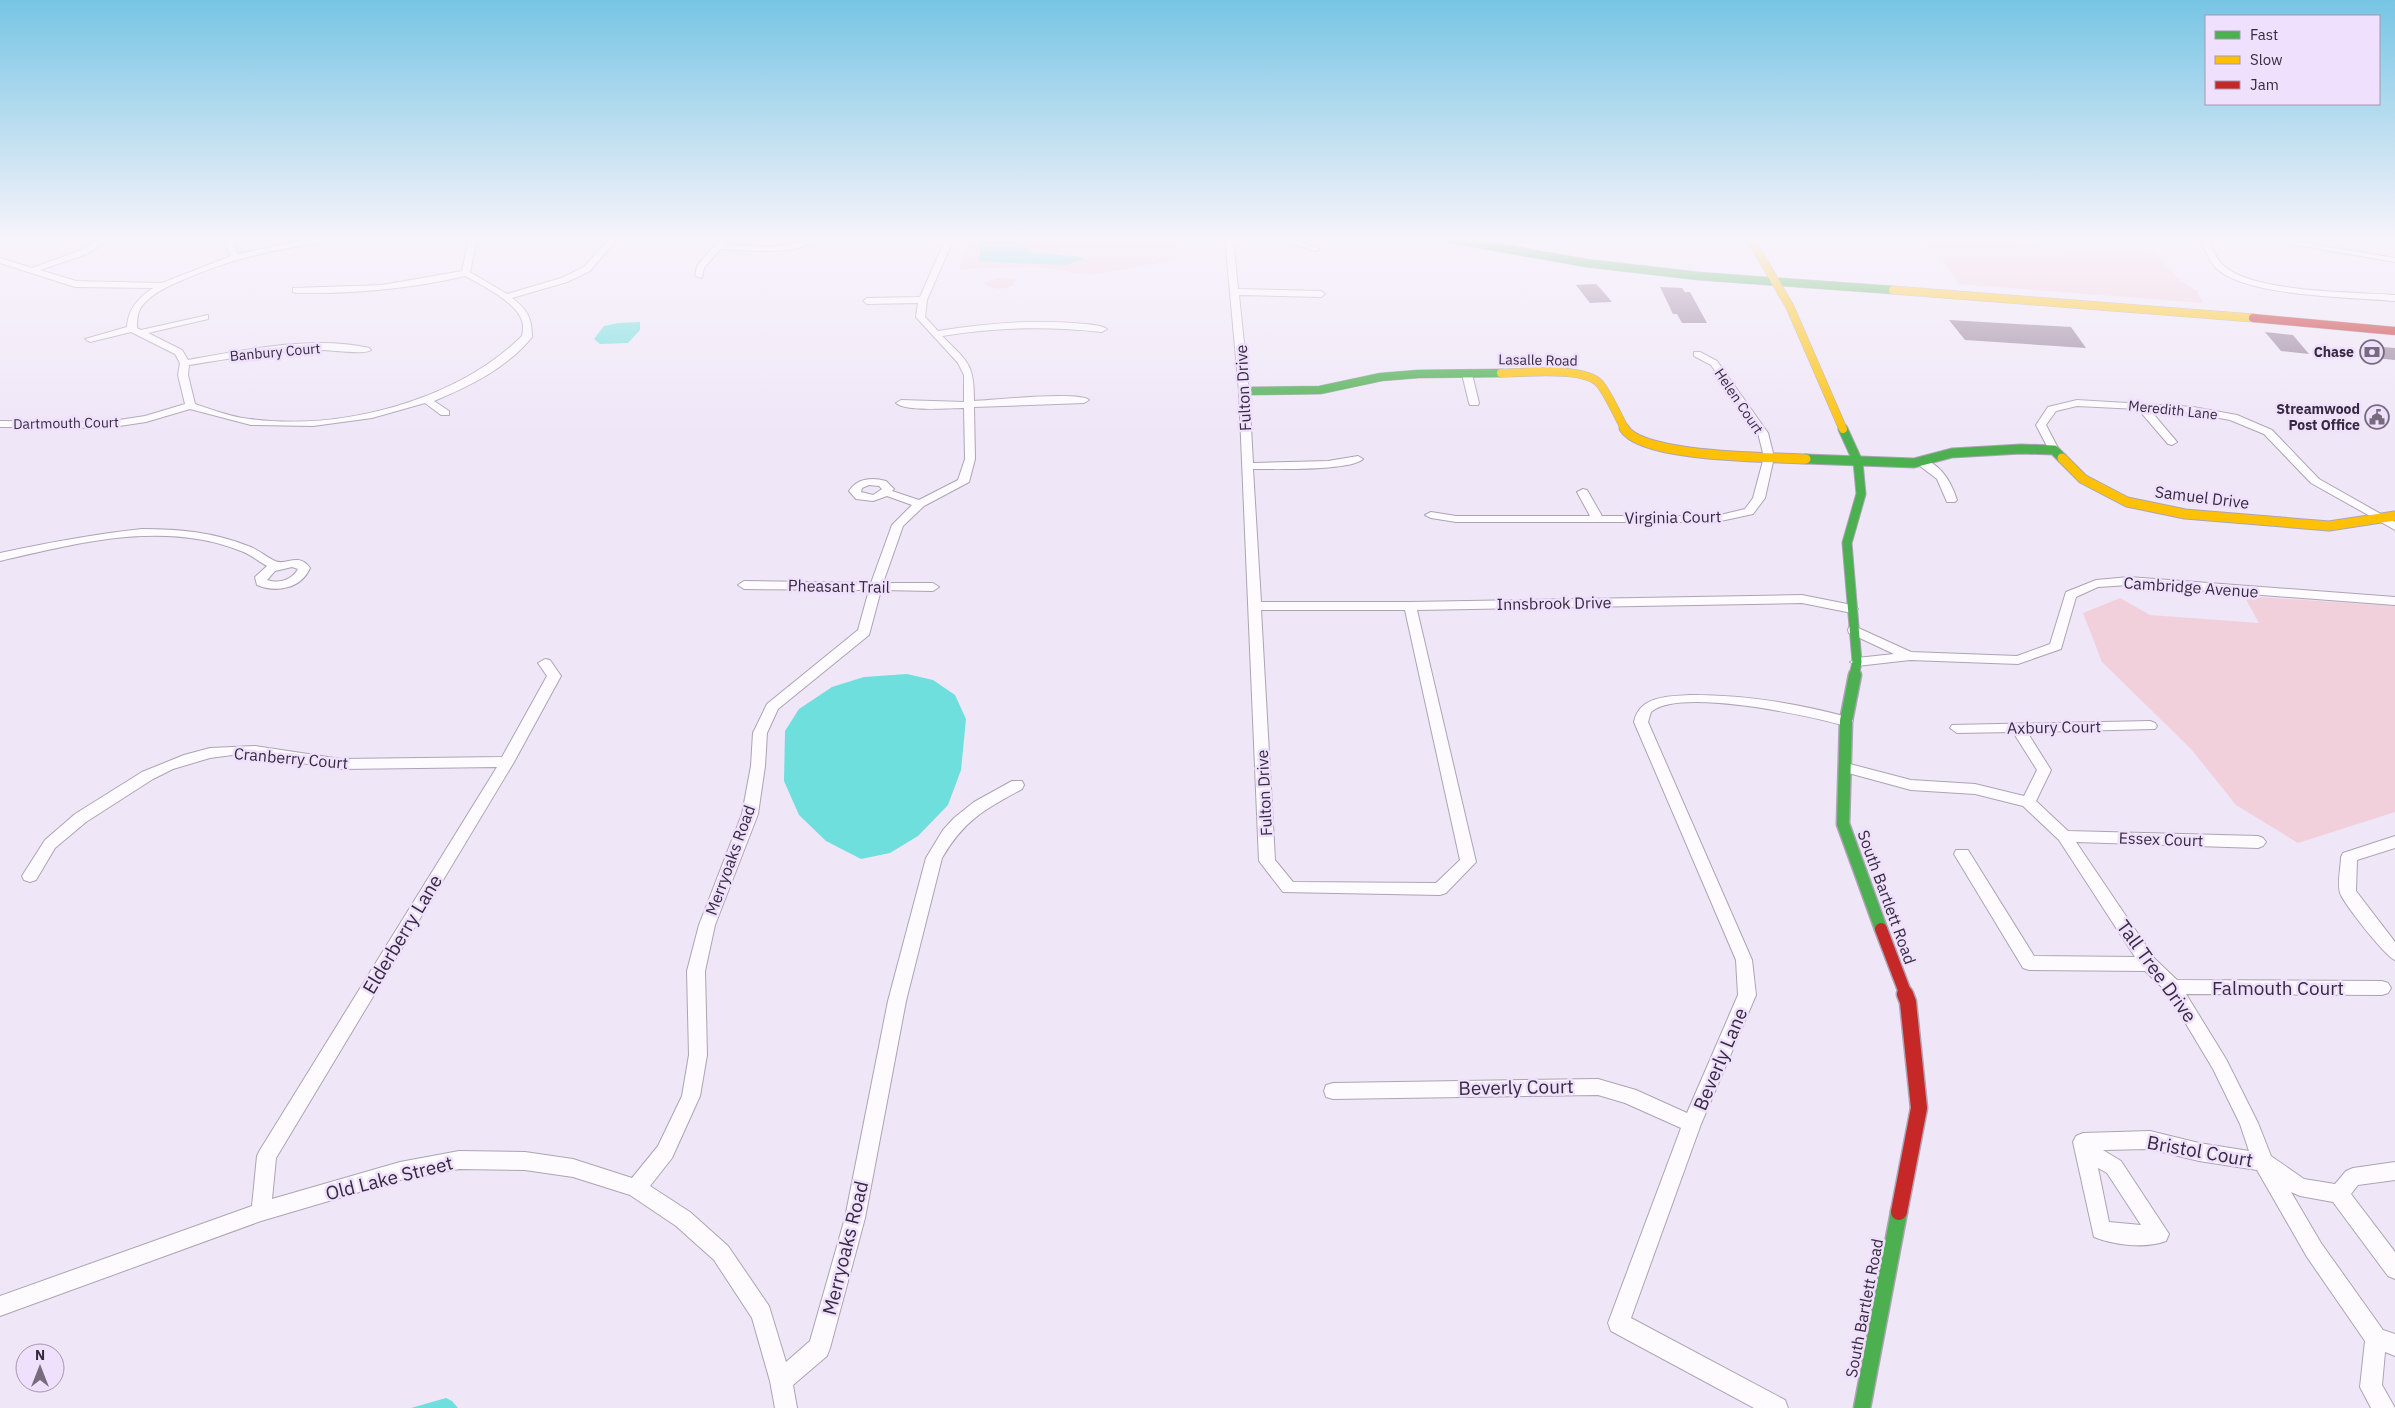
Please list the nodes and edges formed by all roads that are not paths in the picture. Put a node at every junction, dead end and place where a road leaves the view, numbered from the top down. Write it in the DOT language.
graph roads {
  1 [pos="140,304"];
  2 [pos="514,304"];
  3 [pos="922,304"];
  4 [pos="1237,304"];
  5 [pos="1787,304"];
  6 [pos="2083,304"];
  7 [pos="205,317"];
  8 [pos="1102,328"];
  9 [pos="135,331"];
  10 [pos="2395,331"];
  11 [pos="935,334"];
  12 [pos="90,339"];
  13 [pos="366,350"];
  14 [pos="1698,354"];
  15 [pos="185,363"];
  16 [pos="1467,374"];
  17 [pos="1244,391"];
  18 [pos="427,400"];
  19 [pos="1084,400"];
  20 [pos="901,403"];
  21 [pos="1474,404"];
  22 [pos="970,405"];
  23 [pos="190,406"];
  24 [pos="2142,406"];
  25 [pos="445,413"];
  26 [pos="0,424"];
  27 [pos="2172,442"];
  28 [pos="2054,450"];
  29 [pos="1769,457"];
  30 [pos="1358,459"];
  31 [pos="1920,461"];
  32 [pos="1858,462"];
  33 [pos="1247,466"];
  34 [pos="1943,477"];
  35 [pos="1958,480"];
  36 [pos="886,492"];
  37 [pos="1583,492"];
  38 [pos="1963,496"];
  39 [pos="1950,497"];
  40 [pos="920,504"];
  41 [pos="1431,515"];
  42 [pos="2395,516"];
  43 [pos="1597,518"];
  44 [pos="2381,518"];
  45 [pos="2395,527"];
  46 [pos="0,557"];
  47 [pos="276,567"];
  48 [pos="744,585"];
  49 [pos="876,586"];
  50 [pos="933,587"];
  51 [pos="2395,601"];
  52 [pos="1255,606"];
  53 [pos="1410,606"];
  54 [pos="1852,609"];
  55 [pos="1854,630"];
  56 [pos="1910,656"];
  57 [pos="1857,662"];
  58 [pos="545,663"];
  59 [pos="1846,721"];
  60 [pos="2150,726"];
  61 [pos="1957,728"];
  62 [pos="2017,728"];
  63 [pos="507,762"];
  64 [pos="1846,768"];
  65 [pos="1017,785"];
  66 [pos="2028,802"];
  67 [pos="2064,836"];
  68 [pos="2258,842"];
  69 [pos="2395,842"];
  70 [pos="1962,854"];
  71 [pos="30,876"];
  72 [pos="2395,953"];
  73 [pos="2149,964"];
  74 [pos="2173,987"];
  75 [pos="2382,988"];
  76 [pos="1333,1091"];
  77 [pos="1692,1124"];
  78 [pos="2085,1149"];
  79 [pos="2263,1162"];
  80 [pos="2395,1171"];
  81 [pos="636,1188"];
  82 [pos="2339,1194"];
  83 [pos="261,1212"];
  84 [pos="2395,1269"];
  85 [pos="0,1306"];
  86 [pos="2386,1342"];
  87 [pos="781,1381"];
  88 [pos="786,1408"];
  89 [pos="1777,1408"];
  90 [pos="1862,1408"];
  91 [pos="2384,1408"];
  1 -- 9 [label="street"];
  2 -- 18 [label="street"];
  3 -- 11 [label="street, Merryoaks Road"];
  4 -- 17 [label="street, Fulton Drive"];
  5 -- 32 [label="main road, South Bartlett Road"];
  6 -- 10 [label="main road"];
  7 -- 9 [label="street"];
  8 -- 11 [label="street"];
  9 -- 12 [label="street"];
  9 -- 15 [label="street"];
  11 -- 22 [label="street, Merryoaks Road"];
  13 -- 15 [label="street, Banbury Court"];
  14 -- 29 [label="street, Helen Court"];
  15 -- 23 [label="street"];
  16 -- 17 [label="main road, Lasalle Road"];
  16 -- 21 [label="street"];
  16 -- 29 [label="main road, Lasalle Road"];
  17 -- 33 [label="street, Fulton Drive"];
  18 -- 23 [label="street"];
  18 -- 25 [label="street"];
  19 -- 22 [label="street"];
  20 -- 22 [label="street"];
  22 -- 40 [label="street, Merryoaks Road"];
  23 -- 26 [label="street, Dartmouth Court"];
  24 -- 27 [label="street"];
  24 -- 28 [label="street, Meredith Lane"];
  24 -- 44 [label="street, Meredith Lane"];
  28 -- 31 [label="main road"];
  28 -- 44 [label="main road, Samuel Drive"];
  29 -- 32 [label="main road, Lasalle Road"];
  29 -- 43 [label="street, Virginia Court"];
  30 -- 33 [label="street"];
  31 -- 32 [label="main road"];
  31 -- 34 [label="street"];
  32 -- 54 [label="main road, South Bartlett Road"];
  33 -- 52 [label="street, Fulton Drive"];
  34 -- 35 [label="street"];
  34 -- 39 [label="street"];
  36 -- 40 [label="street"];
  37 -- 43 [label="street"];
  38 -- 39 [label="street"];
  40 -- 49 [label="street, Merryoaks Road"];
  41 -- 43 [label="street, Virginia Court"];
  42 -- 44 [label="main road, Samuel Drive"];
  44 -- 45 [label="street, Meredith Lane"];
  46 -- 47 [label="street"];
  48 -- 49 [label="street, Pheasant Trail"];
  49 -- 50 [label="street, Pheasant Trail"];
  49 -- 81 [label="street, Merryoaks Road"];
  51 -- 56 [label="street, Cambridge Avenue"];
  52 -- 53 [label="street, Innsbrook Drive"];
  52 -- 53 [label="street, Fulton Drive"];
  53 -- 54 [label="street, Innsbrook Drive"];
  54 -- 55 [label="main road, South Bartlett Road"];
  55 -- 56 [label="street, Cambridge Avenue"];
  55 -- 57 [label="main road, South Bartlett Road"];
  56 -- 57 [label="street, Cambridge Avenue"];
  57 -- 59 [label="main road, South Bartlett Road"];
  58 -- 63 [label="street, Elderberry Lane"];
  59 -- 64 [label="main road, South Bartlett Road"];
  59 -- 77 [label="street, Beverly Lane"];
  60 -- 62 [label="street, Axbury Court"];
  61 -- 62 [label="street, Axbury Court"];
  62 -- 66 [label="street"];
  63 -- 71 [label="street, Cranberry Court"];
  63 -- 83 [label="street, Elderberry Lane"];
  64 -- 66 [label="street, Tall Tree Drive"];
  64 -- 90 [label="main road, South Bartlett Road"];
  65 -- 87 [label="street, Merryoaks Road"];
  66 -- 67 [label="street, Tall Tree Drive"];
  67 -- 68 [label="street, Essex Court"];
  67 -- 73 [label="street, Tall Tree Drive"];
  69 -- 72 [label="street"];
  70 -- 73 [label="street"];
  73 -- 74 [label="street, Tall Tree Drive"];
  74 -- 75 [label="street, Falmouth Court"];
  74 -- 79 [label="street, Tall Tree Drive"];
  76 -- 77 [label="street, Beverly Court"];
  77 -- 89 [label="street, Beverly Lane"];
  78 -- 78 [label="street"];
  78 -- 79 [label="street, Bristol Court"];
  79 -- 82 [label="street"];
  79 -- 86 [label="street, Tall Tree Drive"];
  80 -- 82 [label="street"];
  81 -- 83 [label="street, Old Lake Street"];
  81 -- 87 [label="street, Old Lake Street"];
  82 -- 84 [label="street"];
  83 -- 85 [label="street, Old Lake Street"];
  86 -- 91 [label="street"];
  87 -- 88 [label="street, Old Lake Street"];
}
